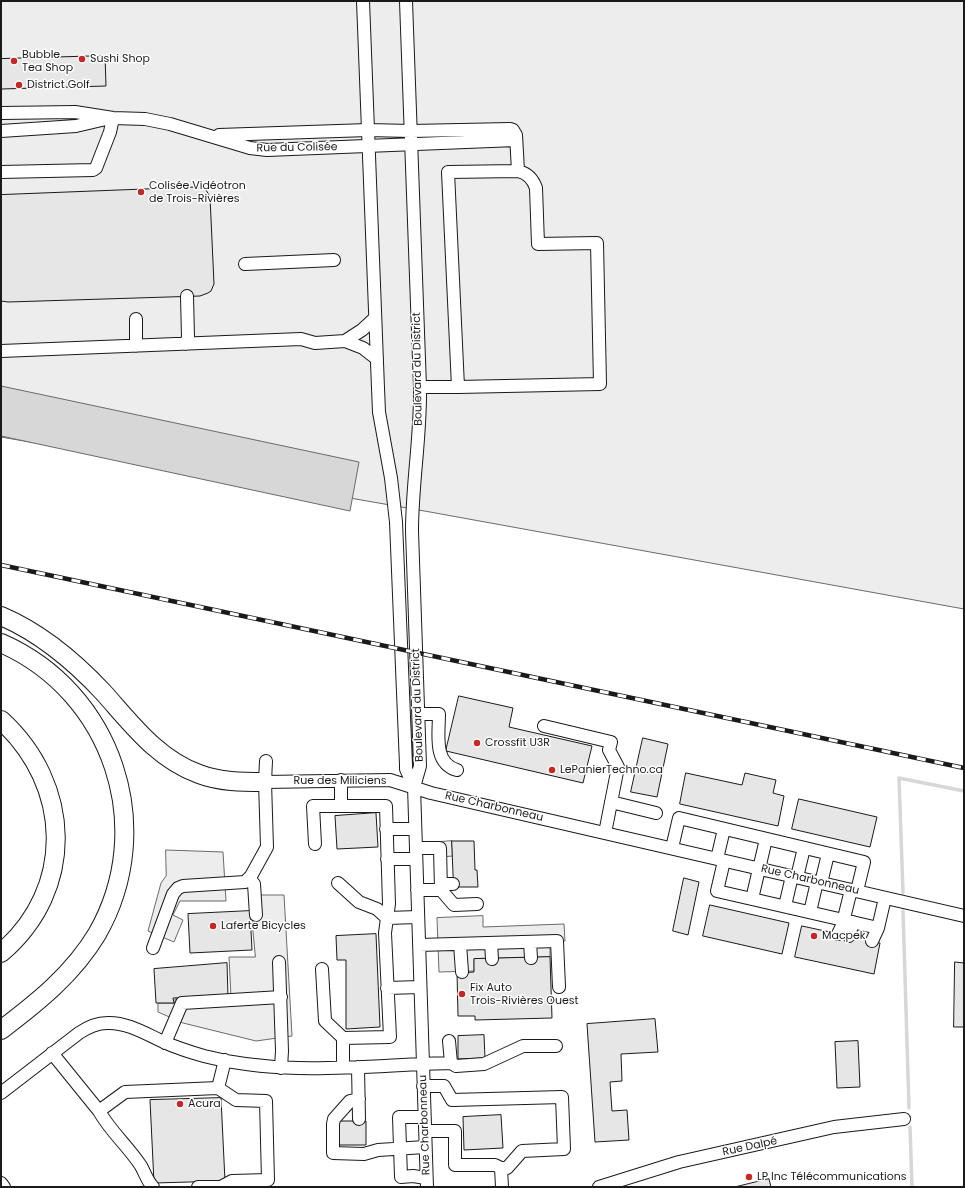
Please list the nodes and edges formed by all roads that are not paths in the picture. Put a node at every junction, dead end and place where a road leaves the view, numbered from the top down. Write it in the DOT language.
graph roads {
  1 [pos="364,1"];
  2 [pos="406,1"];
  3 [pos="1,112"];
  4 [pos="113,118"];
  5 [pos="368,130"];
  6 [pos="1,131"];
  7 [pos="411,131"];
  8 [pos="500,134"];
  9 [pos="208,136"];
  10 [pos="412,144"];
  11 [pos="369,146"];
  12 [pos="518,171"];
  13 [pos="1,172"];
  14 [pos="334,260"];
  15 [pos="245,264"];
  16 [pos="187,296"];
  17 [pos="375,318"];
  18 [pos="136,319"];
  19 [pos="345,341"];
  20 [pos="186,344"];
  21 [pos="136,346"];
  22 [pos="1,352"];
  23 [pos="377,359"];
  24 [pos="458,386"];
  25 [pos="420,387"];
  26 [pos="1,616"];
  27 [pos="1,643"];
  28 [pos="419,714"];
  29 [pos="1,720"];
  30 [pos="544,726"];
  31 [pos="266,761"];
  32 [pos="457,770"];
  33 [pos="341,780"];
  34 [pos="264,782"];
  35 [pos="414,787"];
  36 [pos="611,802"];
  37 [pos="341,806"];
  38 [pos="656,813"];
  39 [pos="386,829"];
  40 [pos="415,829"];
  41 [pos="724,829"];
  42 [pos="605,833"];
  43 [pos="766,839"];
  44 [pos="315,844"];
  45 [pos="672,848"];
  46 [pos="804,848"];
  47 [pos="416,854"];
  48 [pos="828,854"];
  49 [pos="387,859"];
  50 [pos="720,860"];
  51 [pos="759,869"];
  52 [pos="795,877"];
  53 [pos="250,879"];
  54 [pos="453,881"];
  55 [pos="338,883"];
  56 [pos="819,883"];
  57 [pos="441,884"];
  58 [pos="417,890"];
  59 [pos="854,891"];
  60 [pos="885,898"];
  61 [pos="752,899"];
  62 [pos="477,904"];
  63 [pos="785,906"];
  64 [pos="810,912"];
  65 [pos="256,915"];
  66 [pos="964,916"];
  67 [pos="418,917"];
  68 [pos="387,918"];
  69 [pos="849,921"];
  70 [pos="878,928"];
  71 [pos="844,935"];
  72 [pos="872,941"];
  73 [pos="530,942"];
  74 [pos="491,943"];
  75 [pos="460,944"];
  76 [pos="419,945"];
  77 [pos="153,948"];
  78 [pos="1,954"];
  79 [pos="531,958"];
  80 [pos="492,959"];
  81 [pos="279,962"];
  82 [pos="322,970"];
  83 [pos="462,972"];
  84 [pos="420,987"];
  85 [pos="388,988"];
  86 [pos="559,988"];
  87 [pos="280,997"];
  88 [pos="1,1030"];
  89 [pos="343,1038"];
  90 [pos="449,1041"];
  91 [pos="165,1043"];
  92 [pos="556,1046"];
  93 [pos="52,1053"];
  94 [pos="225,1060"];
  95 [pos="450,1063"];
  96 [pos="423,1064"];
  97 [pos="343,1067"];
  98 [pos="358,1067"];
  99 [pos="281,1068"];
  100 [pos="424,1086"];
  101 [pos="218,1088"];
  102 [pos="1,1093"];
  103 [pos="358,1099"];
  104 [pos="99,1111"];
  105 [pos="424,1117"];
  106 [pos="359,1119"];
  107 [pos="904,1119"];
  108 [pos="425,1131"];
  109 [pos="425,1147"];
  110 [pos="400,1148"];
  111 [pos="501,1168"];
  112 [pos="426,1182"];
  113 [pos="1,1183"];
  114 [pos="4,1187"];
  115 [pos="153,1187"];
  116 [pos="198,1187"];
  117 [pos="502,1187"];
  118 [pos="599,1187"];
  1 -- 5 [label="street, Boulevard du District"];
  2 -- 7 [label="street, Boulevard du District"];
  3 -- 4 [label="street, Rue du Colisée"];
  4 -- 6 [label="street, Rue du Colisée"];
  4 -- 9 [label="street, Rue du Colisée"];
  4 -- 13 [label="street"];
  5 -- 7 [label="street, Rue du Colisée"];
  5 -- 9 [label="street, Rue du Colisée"];
  5 -- 11 [label="street, Boulevard du District"];
  7 -- 8 [label="street, Rue du Colisée"];
  7 -- 10 [label="street, Boulevard du District"];
  8 -- 10 [label="street, Rue du Colisée"];
  8 -- 12 [label="street"];
  9 -- 11 [label="street, Rue du Colisée"];
  10 -- 11 [label="street, Rue du Colisée"];
  10 -- 25 [label="street, Boulevard du District"];
  11 -- 17 [label="street, Boulevard du District"];
  12 -- 24 [label="street"];
  12 -- 24 [label="street"];
  14 -- 15 [label="street"];
  16 -- 20 [label="street"];
  17 -- 19 [label="street"];
  17 -- 23 [label="street, Boulevard du District"];
  18 -- 21 [label="street"];
  19 -- 20 [label="street"];
  19 -- 23 [label="street"];
  20 -- 21 [label="street"];
  21 -- 22 [label="street"];
  23 -- 35 [label="street, Boulevard du District"];
  24 -- 25 [label="street"];
  25 -- 28 [label="street, Boulevard du District"];
  26 -- 34 [label="highway"];
  27 -- 88 [label="highway"];
  28 -- 32 [label="street"];
  28 -- 35 [label="street, Boulevard du District"];
  29 -- 78 [label="highway"];
  30 -- 36 [label="street"];
  31 -- 34 [label="street"];
  33 -- 34 [label="street, Rue des Miliciens"];
  33 -- 35 [label="street, Rue des Miliciens"];
  33 -- 37 [label="street"];
  34 -- 53 [label="street"];
  35 -- 40 [label="street, Rue Charbonneau"];
  35 -- 42 [label="street, Rue Charbonneau"];
  36 -- 38 [label="street"];
  36 -- 42 [label="street"];
  37 -- 39 [label="street"];
  37 -- 44 [label="street"];
  39 -- 40 [label="street"];
  39 -- 49 [label="street"];
  40 -- 47 [label="street, Rue Charbonneau"];
  41 -- 43 [label="street"];
  41 -- 45 [label="street"];
  41 -- 50 [label="street"];
  42 -- 45 [label="street, Rue Charbonneau"];
  43 -- 46 [label="street"];
  43 -- 51 [label="street"];
  45 -- 50 [label="street, Rue Charbonneau"];
  46 -- 48 [label="street"];
  46 -- 52 [label="street"];
  47 -- 49 [label="street"];
  47 -- 57 [label="street"];
  47 -- 58 [label="street, Rue Charbonneau"];
  48 -- 56 [label="street"];
  48 -- 59 [label="street"];
  49 -- 68 [label="street"];
  50 -- 51 [label="street, Rue Charbonneau"];
  50 -- 61 [label="street"];
  51 -- 52 [label="street, Rue Charbonneau"];
  51 -- 61 [label="street"];
  52 -- 56 [label="street, Rue Charbonneau"];
  52 -- 63 [label="street"];
  53 -- 65 [label="street"];
  53 -- 77 [label="street"];
  54 -- 57 [label="street"];
  55 -- 68 [label="street"];
  56 -- 59 [label="street, Rue Charbonneau"];
  56 -- 64 [label="street"];
  57 -- 58 [label="street"];
  57 -- 62 [label="street"];
  58 -- 67 [label="street, Rue Charbonneau"];
  59 -- 60 [label="street, Rue Charbonneau"];
  59 -- 69 [label="street"];
  60 -- 66 [label="street, Rue Charbonneau"];
  60 -- 70 [label="street"];
  61 -- 63 [label="street"];
  63 -- 64 [label="street"];
  64 -- 69 [label="street"];
  67 -- 68 [label="street"];
  67 -- 76 [label="street, Rue Charbonneau"];
  68 -- 85 [label="street"];
  69 -- 70 [label="street"];
  69 -- 71 [label="street"];
  70 -- 72 [label="street"];
  73 -- 74 [label="street"];
  73 -- 79 [label="street"];
  73 -- 86 [label="street"];
  74 -- 75 [label="street"];
  74 -- 80 [label="street"];
  75 -- 76 [label="street"];
  75 -- 83 [label="street"];
  76 -- 84 [label="street, Rue Charbonneau"];
  81 -- 87 [label="street"];
  82 -- 89 [label="street"];
  84 -- 85 [label="street"];
  84 -- 96 [label="street, Rue Charbonneau"];
  85 -- 89 [label="street"];
  87 -- 91 [label="street"];
  87 -- 99 [label="street"];
  89 -- 97 [label="street"];
  90 -- 95 [label="street"];
  91 -- 93 [label="street"];
  91 -- 94 [label="street"];
  92 -- 95 [label="street"];
  93 -- 102 [label="street"];
  93 -- 104 [label="street"];
  94 -- 99 [label="street"];
  94 -- 101 [label="street"];
  95 -- 96 [label="street"];
  96 -- 98 [label="street"];
  96 -- 100 [label="street, Rue Charbonneau"];
  97 -- 98 [label="street"];
  97 -- 99 [label="street"];
  98 -- 103 [label="street"];
  100 -- 105 [label="street, Rue Charbonneau"];
  100 -- 111 [label="street"];
  101 -- 104 [label="street"];
  101 -- 116 [label="street"];
  103 -- 106 [label="street"];
  103 -- 110 [label="street"];
  104 -- 115 [label="street"];
  105 -- 108 [label="street, Rue Charbonneau"];
  105 -- 110 [label="street"];
  107 -- 118 [label="street, Rue Dalpé"];
  108 -- 109 [label="street, Rue Charbonneau"];
  108 -- 111 [label="street"];
  109 -- 110 [label="street"];
  109 -- 112 [label="street, Rue Charbonneau"];
  110 -- 112 [label="street"];
  111 -- 117 [label="street"];
  113 -- 114 [label="street"];
}
